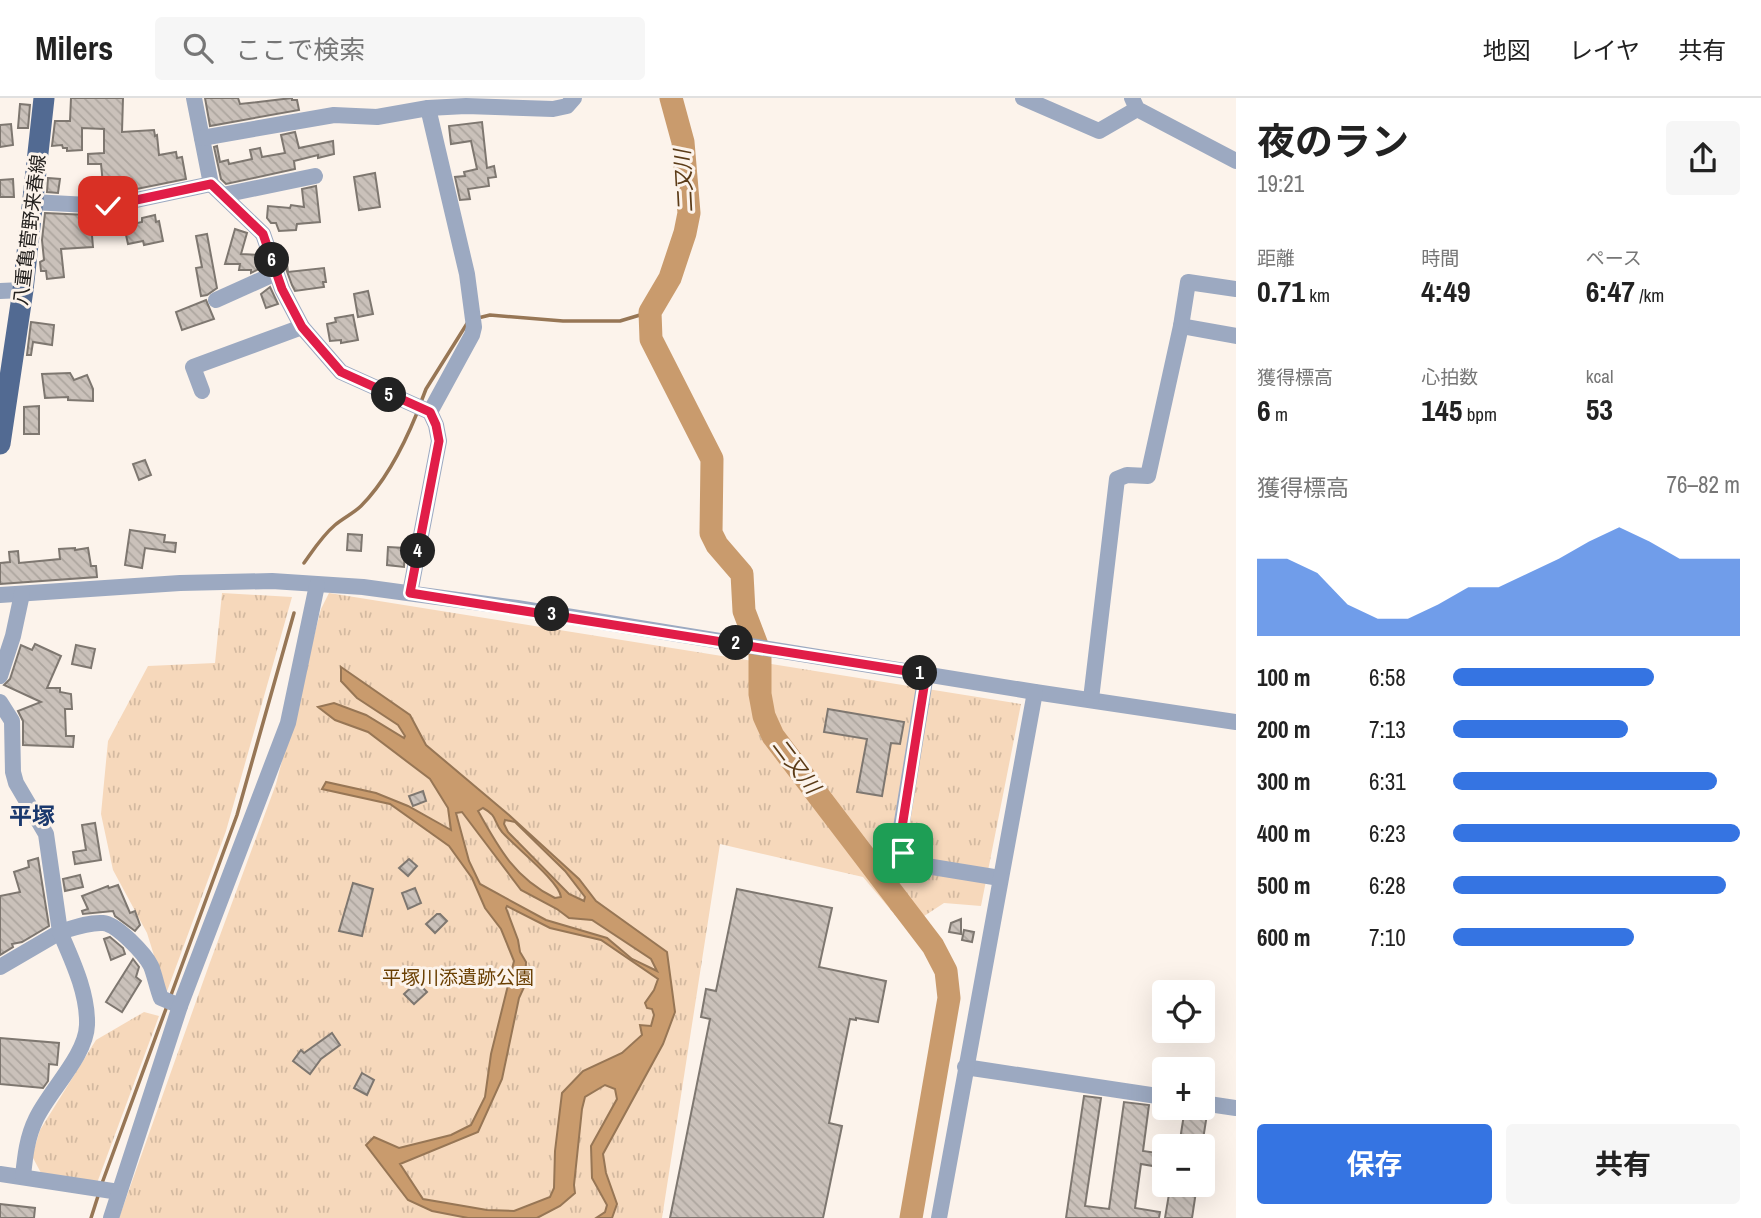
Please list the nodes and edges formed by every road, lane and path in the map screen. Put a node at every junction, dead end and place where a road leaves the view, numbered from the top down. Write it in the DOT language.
graph roads {
  1 [pos="44,98"];
  2 [pos="194,98"];
  3 [pos="337,98"];
  4 [pos="574,98"];
  5 [pos="1023,98"];
  6 [pos="1134,103"];
  7 [pos="428,108"];
  8 [pos="341,115"];
  9 [pos="202,138"];
  10 [pos="1236,161"];
  11 [pos="315,176"];
  12 [pos="211,184"];
  13 [pos="223,195"];
  14 [pos="32,202"];
  15 [pos="276,273"];
  16 [pos="1236,289"];
  17 [pos="23,290"];
  18 [pos="0,291"];
  19 [pos="216,300"];
  20 [pos="1181,326"];
  21 [pos="302,327"];
  22 [pos="1236,336"];
  23 [pos="202,391"];
  24 [pos="430,412"];
  25 [pos="0,444"];
  26 [pos="317,585"];
  27 [pos="410,593"];
  28 [pos="22,594"];
  29 [pos="0,595"];
  30 [pos="926,674"];
  31 [pos="0,676"];
  32 [pos="1035,692"];
  33 [pos="1091,699"];
  34 [pos="0,702"];
  35 [pos="1236,722"];
  36 [pos="1000,878"];
  37 [pos="60,932"];
  38 [pos="0,967"];
  39 [pos="180,1006"];
  40 [pos="965,1067"];
  41 [pos="1152,1095"];
  42 [pos="1215,1105"];
  43 [pos="1236,1108"];
  44 [pos="0,1174"];
  45 [pos="23,1177"];
  46 [pos="112,1191"];
  47 [pos="111,1218"];
  48 [pos="939,1218"];
  1 -- 14 [label="main road, 八重亀菅野来春線"];
  2 -- 9 [label="street"];
  3 -- 8 [label="street"];
  4 -- 7 [label="street"];
  5 -- 6 [label="street"];
  6 -- 10 [label="street"];
  7 -- 8 [label="street"];
  7 -- 24 [label="street"];
  8 -- 9 [label="street"];
  9 -- 12 [label="street"];
  11 -- 13 [label="street"];
  12 -- 13 [label="street"];
  12 -- 14 [label="street"];
  13 -- 15 [label="street"];
  14 -- 17 [label="main road, 八重亀菅野来春線"];
  15 -- 19 [label="street"];
  15 -- 21 [label="street"];
  16 -- 20 [label="street"];
  17 -- 18 [label="street"];
  17 -- 25 [label="main road, 八重亀菅野来春線"];
  20 -- 22 [label="street"];
  20 -- 33 [label="street"];
  21 -- 23 [label="street"];
  21 -- 24 [label="street"];
  24 -- 27 [label="street"];
  26 -- 27 [label="street"];
  26 -- 28 [label="street"];
  26 -- 39 [label="street"];
  27 -- 30 [label="street"];
  28 -- 29 [label="street"];
  28 -- 31 [label="street"];
  30 -- 32 [label="street"];
  30 -- 36 [label="street"];
  32 -- 33 [label="street"];
  32 -- 36 [label="street"];
  33 -- 35 [label="street"];
  34 -- 37 [label="street"];
  36 -- 40 [label="street"];
  37 -- 38 [label="street"];
  37 -- 39 [label="street"];
  37 -- 45 [label="street"];
  39 -- 46 [label="street"];
  40 -- 41 [label="street"];
  40 -- 48 [label="street"];
  42 -- 43 [label="street"];
  44 -- 45 [label="street"];
  45 -- 46 [label="street"];
  46 -- 47 [label="street"];
}
